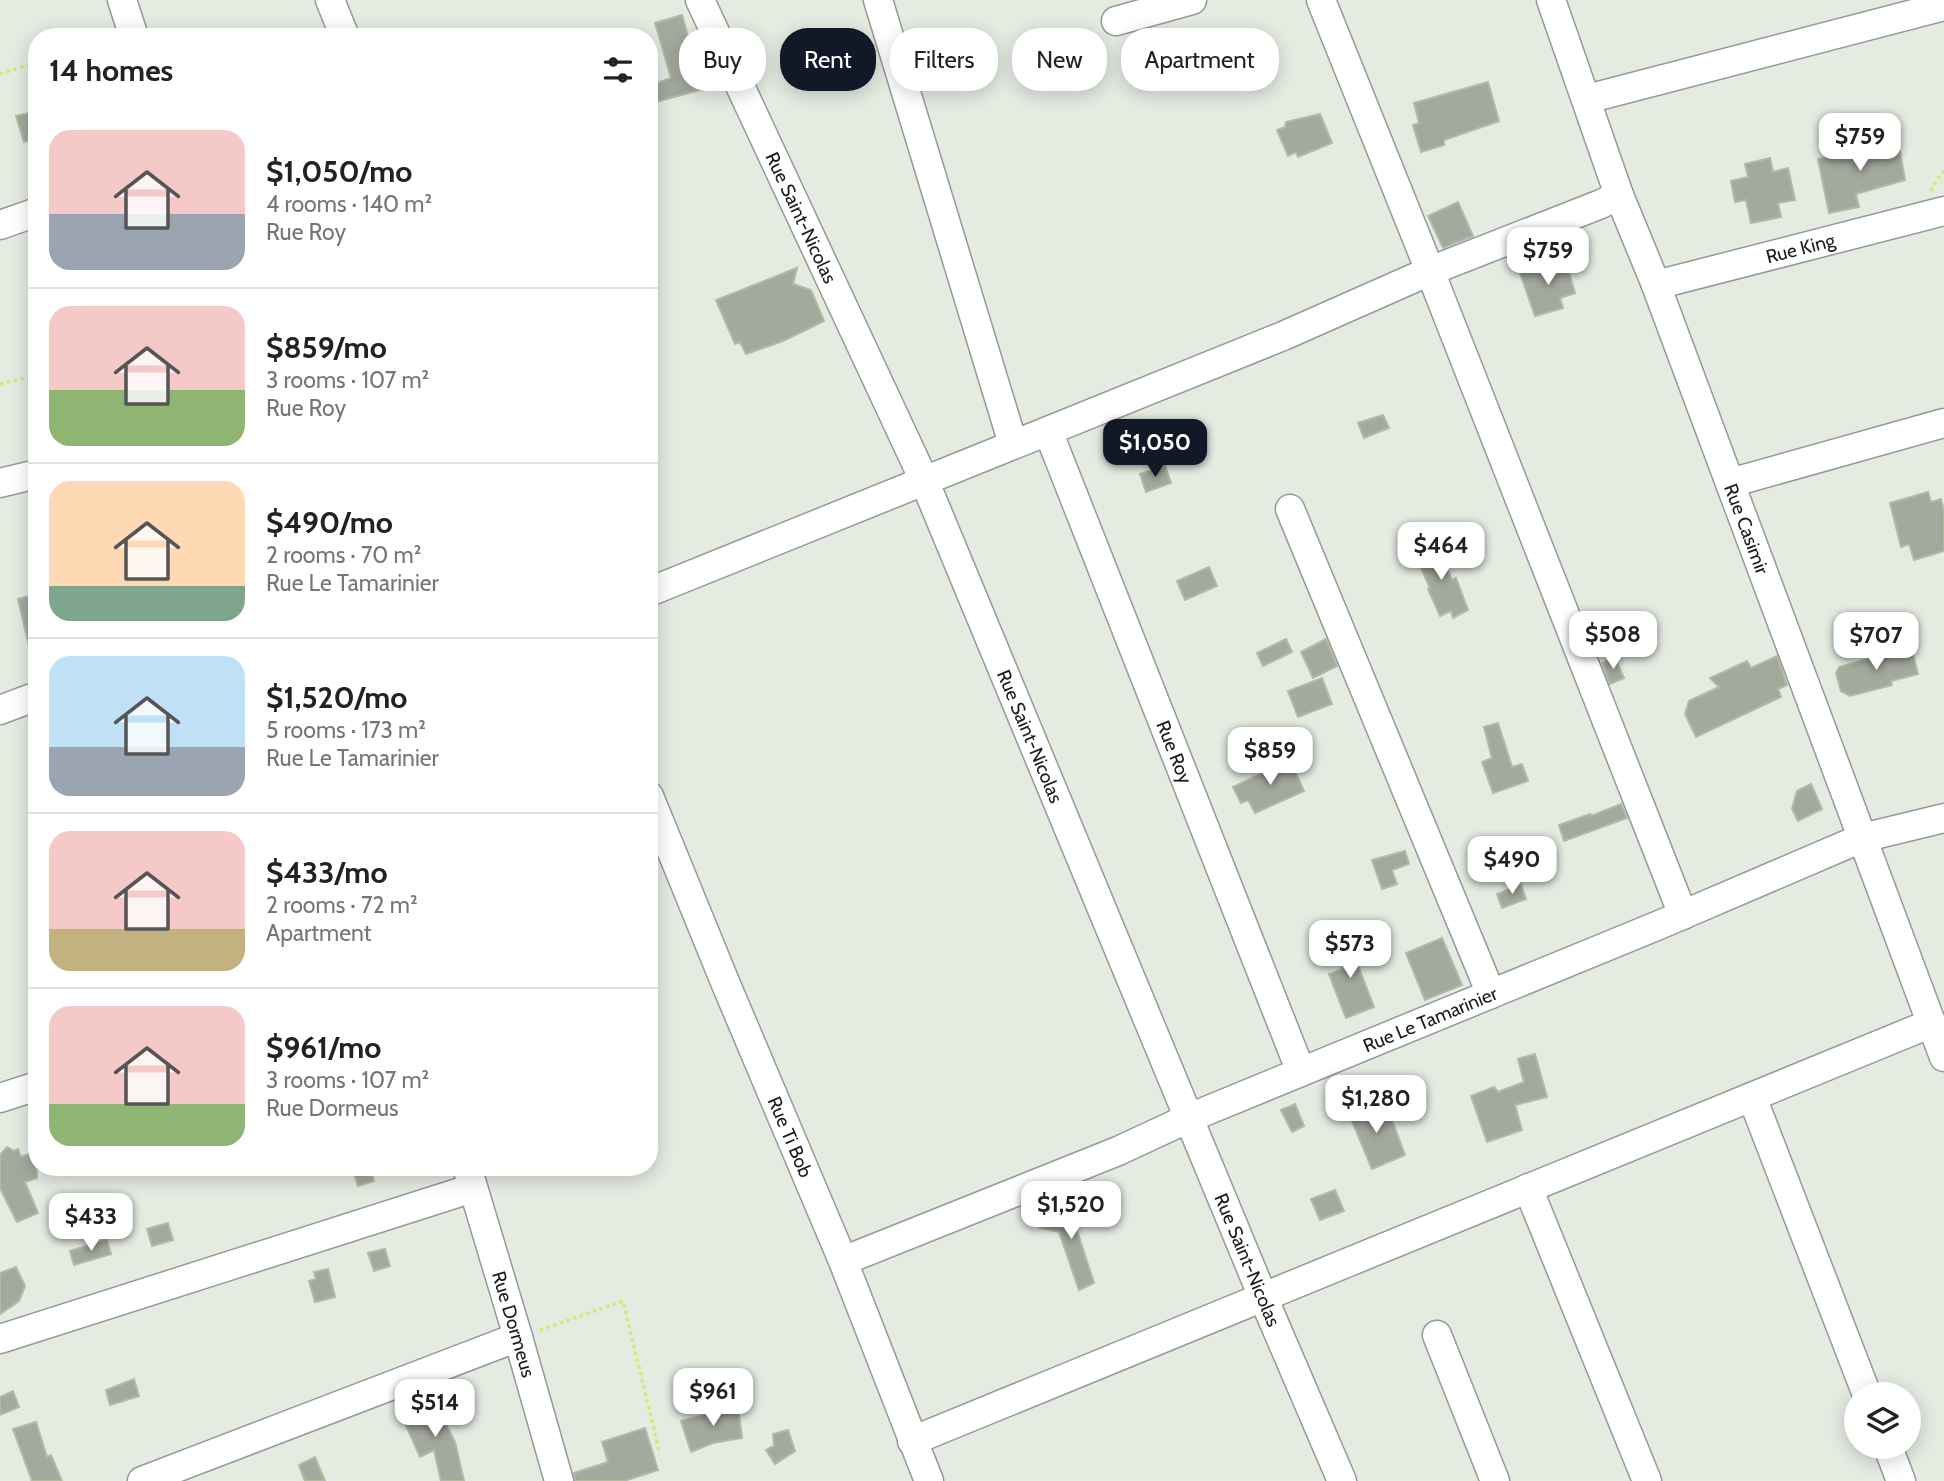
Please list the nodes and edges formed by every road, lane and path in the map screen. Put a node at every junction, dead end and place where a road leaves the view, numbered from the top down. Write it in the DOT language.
graph roads {
  1 [pos="122,0"];
  2 [pos="330,0"];
  3 [pos="700,0"];
  4 [pos="878,0"];
  5 [pos="1192,0"];
  6 [pos="1321,0"];
  7 [pos="1551,0"];
  8 [pos="1944,6"];
  9 [pos="1116,21"];
  10 [pos="131,28"];
  11 [pos="341,28"];
  12 [pos="28,65"];
  13 [pos="0,74"];
  14 [pos="1587,99"];
  15 [pos="1619,195"];
  16 [pos="1944,211"];
  17 [pos="28,215"];
  18 [pos="0,225"];
  19 [pos="1430,271"];
  20 [pos="1656,285"];
  21 [pos="28,377"];
  22 [pos="0,384"];
  23 [pos="1944,424"];
  24 [pos="1048,431"];
  25 [pos="1013,444"];
  26 [pos="28,476"];
  27 [pos="924,480"];
  28 [pos="0,483"];
  29 [pos="1730,483"];
  30 [pos="1290,509"];
  31 [pos="658,589"];
  32 [pos="28,699"];
  33 [pos="0,710"];
  34 [pos="658,818"];
  35 [pos="1944,818"];
  36 [pos="1862,838"];
  37 [pos="1683,915"];
  38 [pos="1491,994"];
  39 [pos="1932,1023"];
  40 [pos="1944,1057"];
  41 [pos="1301,1072"];
  42 [pos="28,1089"];
  43 [pos="1752,1097"];
  44 [pos="0,1098"];
  45 [pos="1189,1118"];
  46 [pos="470,1177"];
  47 [pos="1528,1188"];
  48 [pos="843,1261"];
  49 [pos="1263,1297"];
  50 [pos="1437,1335"];
  51 [pos="518,1337"];
  52 [pos="0,1339"];
  53 [pos="1862,1382"];
  54 [pos="912,1441"];
  55 [pos="660,1454"];
  56 [pos="1893,1459"];
  57 [pos="142,1481"];
  58 [pos="559,1481"];
  59 [pos="929,1481"];
  60 [pos="1342,1481"];
  61 [pos="1495,1481"];
  62 [pos="1647,1481"];
  63 [pos="1901,1481"];
  1 -- 10 [label="street"];
  2 -- 11 [label="street"];
  3 -- 27 [label="street, Rue Saint-Nicolas"];
  4 -- 25 [label="street"];
  5 -- 9 [label="street"];
  6 -- 19 [label="street"];
  7 -- 14 [label="street, Rue Casimir"];
  8 -- 14 [label="street"];
  12 -- 13 [label="path"];
  14 -- 15 [label="street, Rue Casimir"];
  15 -- 19 [label="street"];
  15 -- 20 [label="street, Rue Casimir"];
  16 -- 20 [label="street, Rue King"];
  17 -- 18 [label="street"];
  19 -- 24 [label="street"];
  19 -- 37 [label="street"];
  20 -- 29 [label="street, Rue Casimir"];
  21 -- 22 [label="path"];
  23 -- 29 [label="street"];
  24 -- 25 [label="street"];
  24 -- 41 [label="street, Rue Roy"];
  25 -- 27 [label="street"];
  26 -- 28 [label="street"];
  27 -- 31 [label="street"];
  27 -- 45 [label="street, Rue Saint-Nicolas"];
  29 -- 36 [label="street, Rue Casimir"];
  30 -- 38 [label="street"];
  32 -- 33 [label="street"];
  34 -- 48 [label="street, Rue Ti Bob"];
  35 -- 36 [label="street, Rue Le Tamarinier"];
  36 -- 37 [label="street, Rue Le Tamarinier"];
  36 -- 39 [label="street, Rue Casimir"];
  37 -- 38 [label="street, Rue Le Tamarinier"];
  38 -- 41 [label="street, Rue Le Tamarinier"];
  39 -- 40 [label="street, Rue Casimir"];
  39 -- 43 [label="street"];
  41 -- 45 [label="street, Rue Le Tamarinier"];
  42 -- 44 [label="street"];
  43 -- 47 [label="street"];
  43 -- 53 [label="street"];
  45 -- 48 [label="street, Rue Le Tamarinier"];
  45 -- 49 [label="street, Rue Saint-Nicolas"];
  46 -- 51 [label="street, Rue Dormeus"];
  46 -- 52 [label="street"];
  47 -- 49 [label="street"];
  47 -- 62 [label="street"];
  48 -- 54 [label="street, Rue Ti Bob"];
  49 -- 54 [label="street"];
  49 -- 60 [label="street, Rue Saint-Nicolas"];
  50 -- 61 [label="street"];
  51 -- 55 [label="path"];
  51 -- 57 [label="street"];
  51 -- 58 [label="street, Rue Dormeus"];
  54 -- 59 [label="street, Rue Ti Bob"];
  56 -- 63 [label="street"];
}
